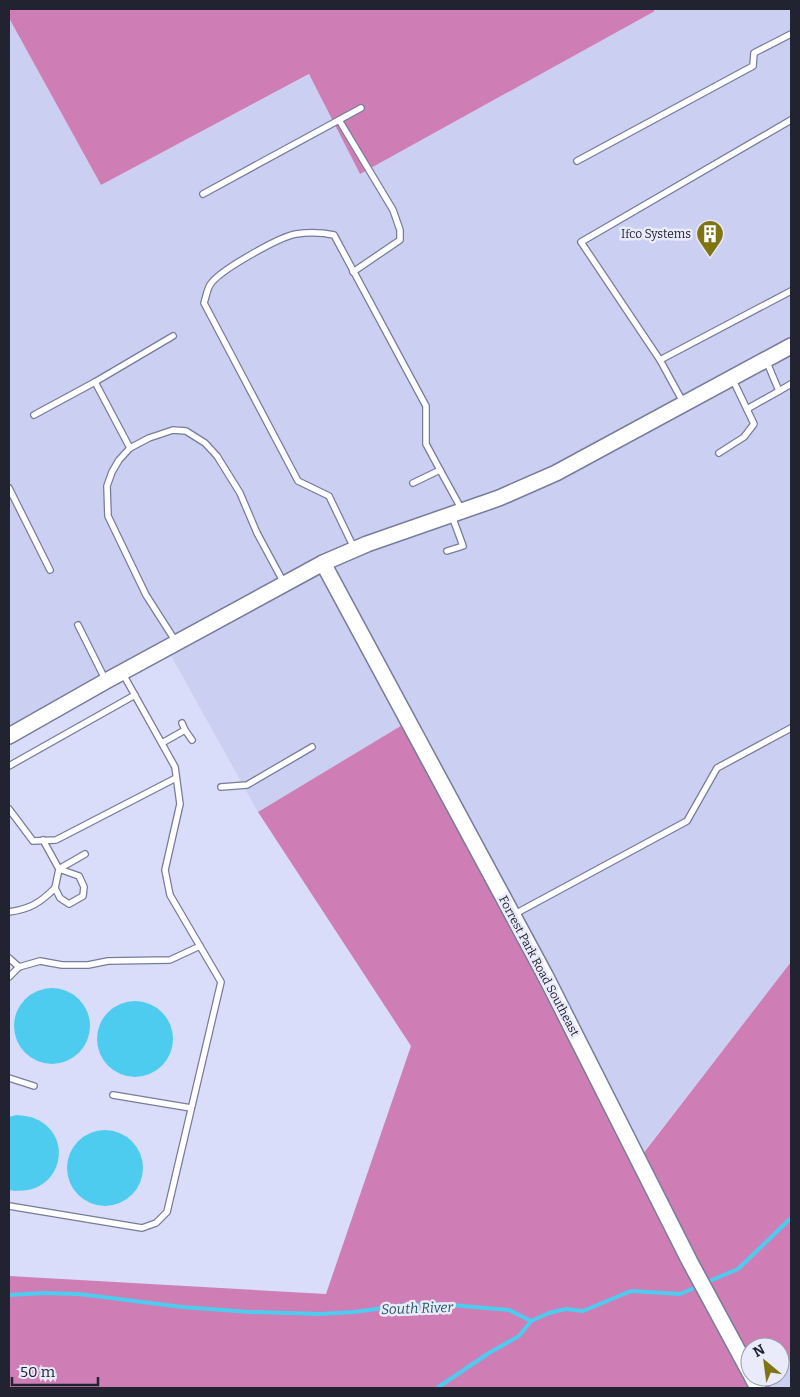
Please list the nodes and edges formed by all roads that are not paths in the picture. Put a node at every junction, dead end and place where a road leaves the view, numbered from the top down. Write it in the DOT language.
graph roads {
  1 [pos="791,34"];
  2 [pos="361,108"];
  3 [pos="339,120"];
  4 [pos="791,120"];
  5 [pos="578,161"];
  6 [pos="203,194"];
  7 [pos="354,272"];
  8 [pos="791,291"];
  9 [pos="173,336"];
  10 [pos="791,346"];
  11 [pos="660,360"];
  12 [pos="766,360"];
  13 [pos="732,378"];
  14 [pos="95,382"];
  15 [pos="791,384"];
  16 [pos="779,390"];
  17 [pos="684,404"];
  18 [pos="747,409"];
  19 [pos="34,415"];
  20 [pos="130,448"];
  21 [pos="719,453"];
  22 [pos="440,470"];
  23 [pos="413,483"];
  24 [pos="9,488"];
  25 [pos="457,512"];
  26 [pos="355,549"];
  27 [pos="447,551"];
  28 [pos="323,562"];
  29 [pos="50,570"];
  30 [pos="284,583"];
  31 [pos="78,625"];
  32 [pos="176,642"];
  33 [pos="122,672"];
  34 [pos="106,681"];
  35 [pos="135,696"];
  36 [pos="182,723"];
  37 [pos="791,728"];
  38 [pos="185,730"];
  39 [pos="9,736"];
  40 [pos="192,740"];
  41 [pos="162,744"];
  42 [pos="312,747"];
  43 [pos="9,766"];
  44 [pos="176,778"];
  45 [pos="221,787"];
  46 [pos="9,808"];
  47 [pos="43,840"];
  48 [pos="85,854"];
  49 [pos="59,869"];
  50 [pos="55,888"];
  51 [pos="9,912"];
  52 [pos="513,915"];
  53 [pos="200,946"];
  54 [pos="9,958"];
  55 [pos="19,967"];
  56 [pos="9,977"];
  57 [pos="9,1078"];
  58 [pos="34,1086"];
  59 [pos="113,1095"];
  60 [pos="191,1108"];
  61 [pos="9,1206"];
  62 [pos="740,1355"];
  1 -- 5 [label="lane"];
  2 -- 3 [label="lane"];
  3 -- 6 [label="lane"];
  3 -- 7 [label="lane"];
  4 -- 11 [label="lane"];
  7 -- 22 [label="lane"];
  7 -- 26 [label="lane"];
  8 -- 11 [label="lane"];
  9 -- 14 [label="lane"];
  10 -- 12 [label="street"];
  11 -- 17 [label="lane"];
  12 -- 13 [label="street"];
  12 -- 16 [label="lane"];
  13 -- 17 [label="street"];
  13 -- 18 [label="lane"];
  14 -- 19 [label="lane"];
  14 -- 20 [label="lane"];
  15 -- 16 [label="lane"];
  16 -- 18 [label="lane"];
  17 -- 25 [label="street"];
  18 -- 21 [label="lane"];
  20 -- 30 [label="lane"];
  20 -- 32 [label="lane"];
  22 -- 23 [label="lane"];
  22 -- 25 [label="lane"];
  24 -- 29 [label="lane"];
  25 -- 26 [label="street"];
  25 -- 27 [label="lane"];
  26 -- 28 [label="street"];
  28 -- 30 [label="street"];
  28 -- 52 [label="street, Forrest Park Road Southeast"];
  30 -- 32 [label="street"];
  31 -- 34 [label="lane"];
  32 -- 33 [label="street"];
  33 -- 34 [label="street"];
  33 -- 35 [label="lane"];
  34 -- 39 [label="street"];
  35 -- 41 [label="lane"];
  35 -- 43 [label="lane"];
  36 -- 38 [label="lane"];
  37 -- 52 [label="lane"];
  38 -- 40 [label="lane"];
  38 -- 41 [label="lane"];
  41 -- 44 [label="lane"];
  42 -- 45 [label="lane"];
  44 -- 47 [label="lane"];
  44 -- 53 [label="lane"];
  46 -- 47 [label="lane"];
  47 -- 49 [label="lane"];
  48 -- 49 [label="lane"];
  49 -- 50 [label="lane"];
  49 -- 50 [label="lane"];
  50 -- 51 [label="lane"];
  52 -- 62 [label="street, Forrest Park Road Southeast"];
  53 -- 55 [label="lane"];
  53 -- 60 [label="lane"];
  54 -- 55 [label="lane"];
  55 -- 56 [label="lane"];
  57 -- 58 [label="lane"];
  59 -- 60 [label="lane"];
  60 -- 61 [label="lane"];
}
